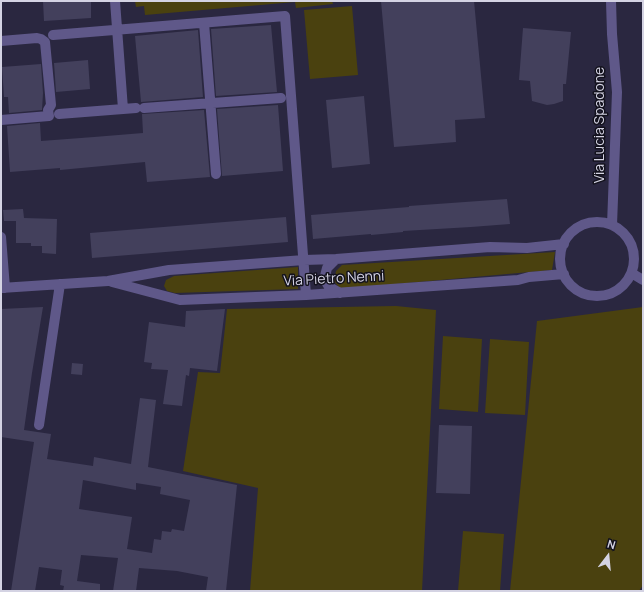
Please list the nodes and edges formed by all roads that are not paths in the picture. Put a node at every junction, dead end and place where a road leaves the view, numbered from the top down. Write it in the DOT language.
graph roads {
  1 [pos="115,1"];
  2 [pos="611,1"];
  3 [pos="204,22"];
  4 [pos="117,30"];
  5 [pos="53,35"];
  6 [pos="1,41"];
  7 [pos="280,98"];
  8 [pos="210,103"];
  9 [pos="123,109"];
  10 [pos="59,114"];
  11 [pos="1,120"];
  12 [pos="216,174"];
  13 [pos="612,225"];
  14 [pos="1,237"];
  15 [pos="564,244"];
  16 [pos="336,259"];
  17 [pos="304,260"];
  18 [pos="564,274"];
  19 [pos="633,274"];
  20 [pos="643,280"];
  21 [pos="108,281"];
  22 [pos="60,284"];
  23 [pos="3,288"];
  24 [pos="340,293"];
  25 [pos="306,295"];
  26 [pos="39,425"];
  1 -- 4 [label="street"];
  2 -- 13 [label="street, Via Lucia Spadone"];
  3 -- 4 [label="street, Via Pietro Nenni"];
  3 -- 8 [label="street"];
  3 -- 17 [label="street, Via Pietro Nenni"];
  4 -- 5 [label="street, Via Pietro Nenni"];
  4 -- 9 [label="street"];
  6 -- 11 [label="street"];
  7 -- 8 [label="street"];
  8 -- 9 [label="street"];
  8 -- 12 [label="street"];
  9 -- 10 [label="street"];
  13 -- 15 [label="street"];
  13 -- 18 [label="street"];
  14 -- 23 [label="street"];
  15 -- 16 [label="street, Via Pietro Nenni"];
  15 -- 18 [label="street"];
  16 -- 17 [label="street, Via Pietro Nenni"];
  16 -- 24 [label="street"];
  17 -- 21 [label="street, Via Pietro Nenni"];
  17 -- 25 [label="street"];
  18 -- 24 [label="street, Via Pietro Nenni"];
  19 -- 20 [label="street"];
  21 -- 22 [label="street, Via Pietro Nenni"];
  21 -- 25 [label="street, Via Pietro Nenni"];
  22 -- 23 [label="street, Via Pietro Nenni"];
  22 -- 26 [label="street"];
  24 -- 25 [label="street, Via Pietro Nenni"];
}
